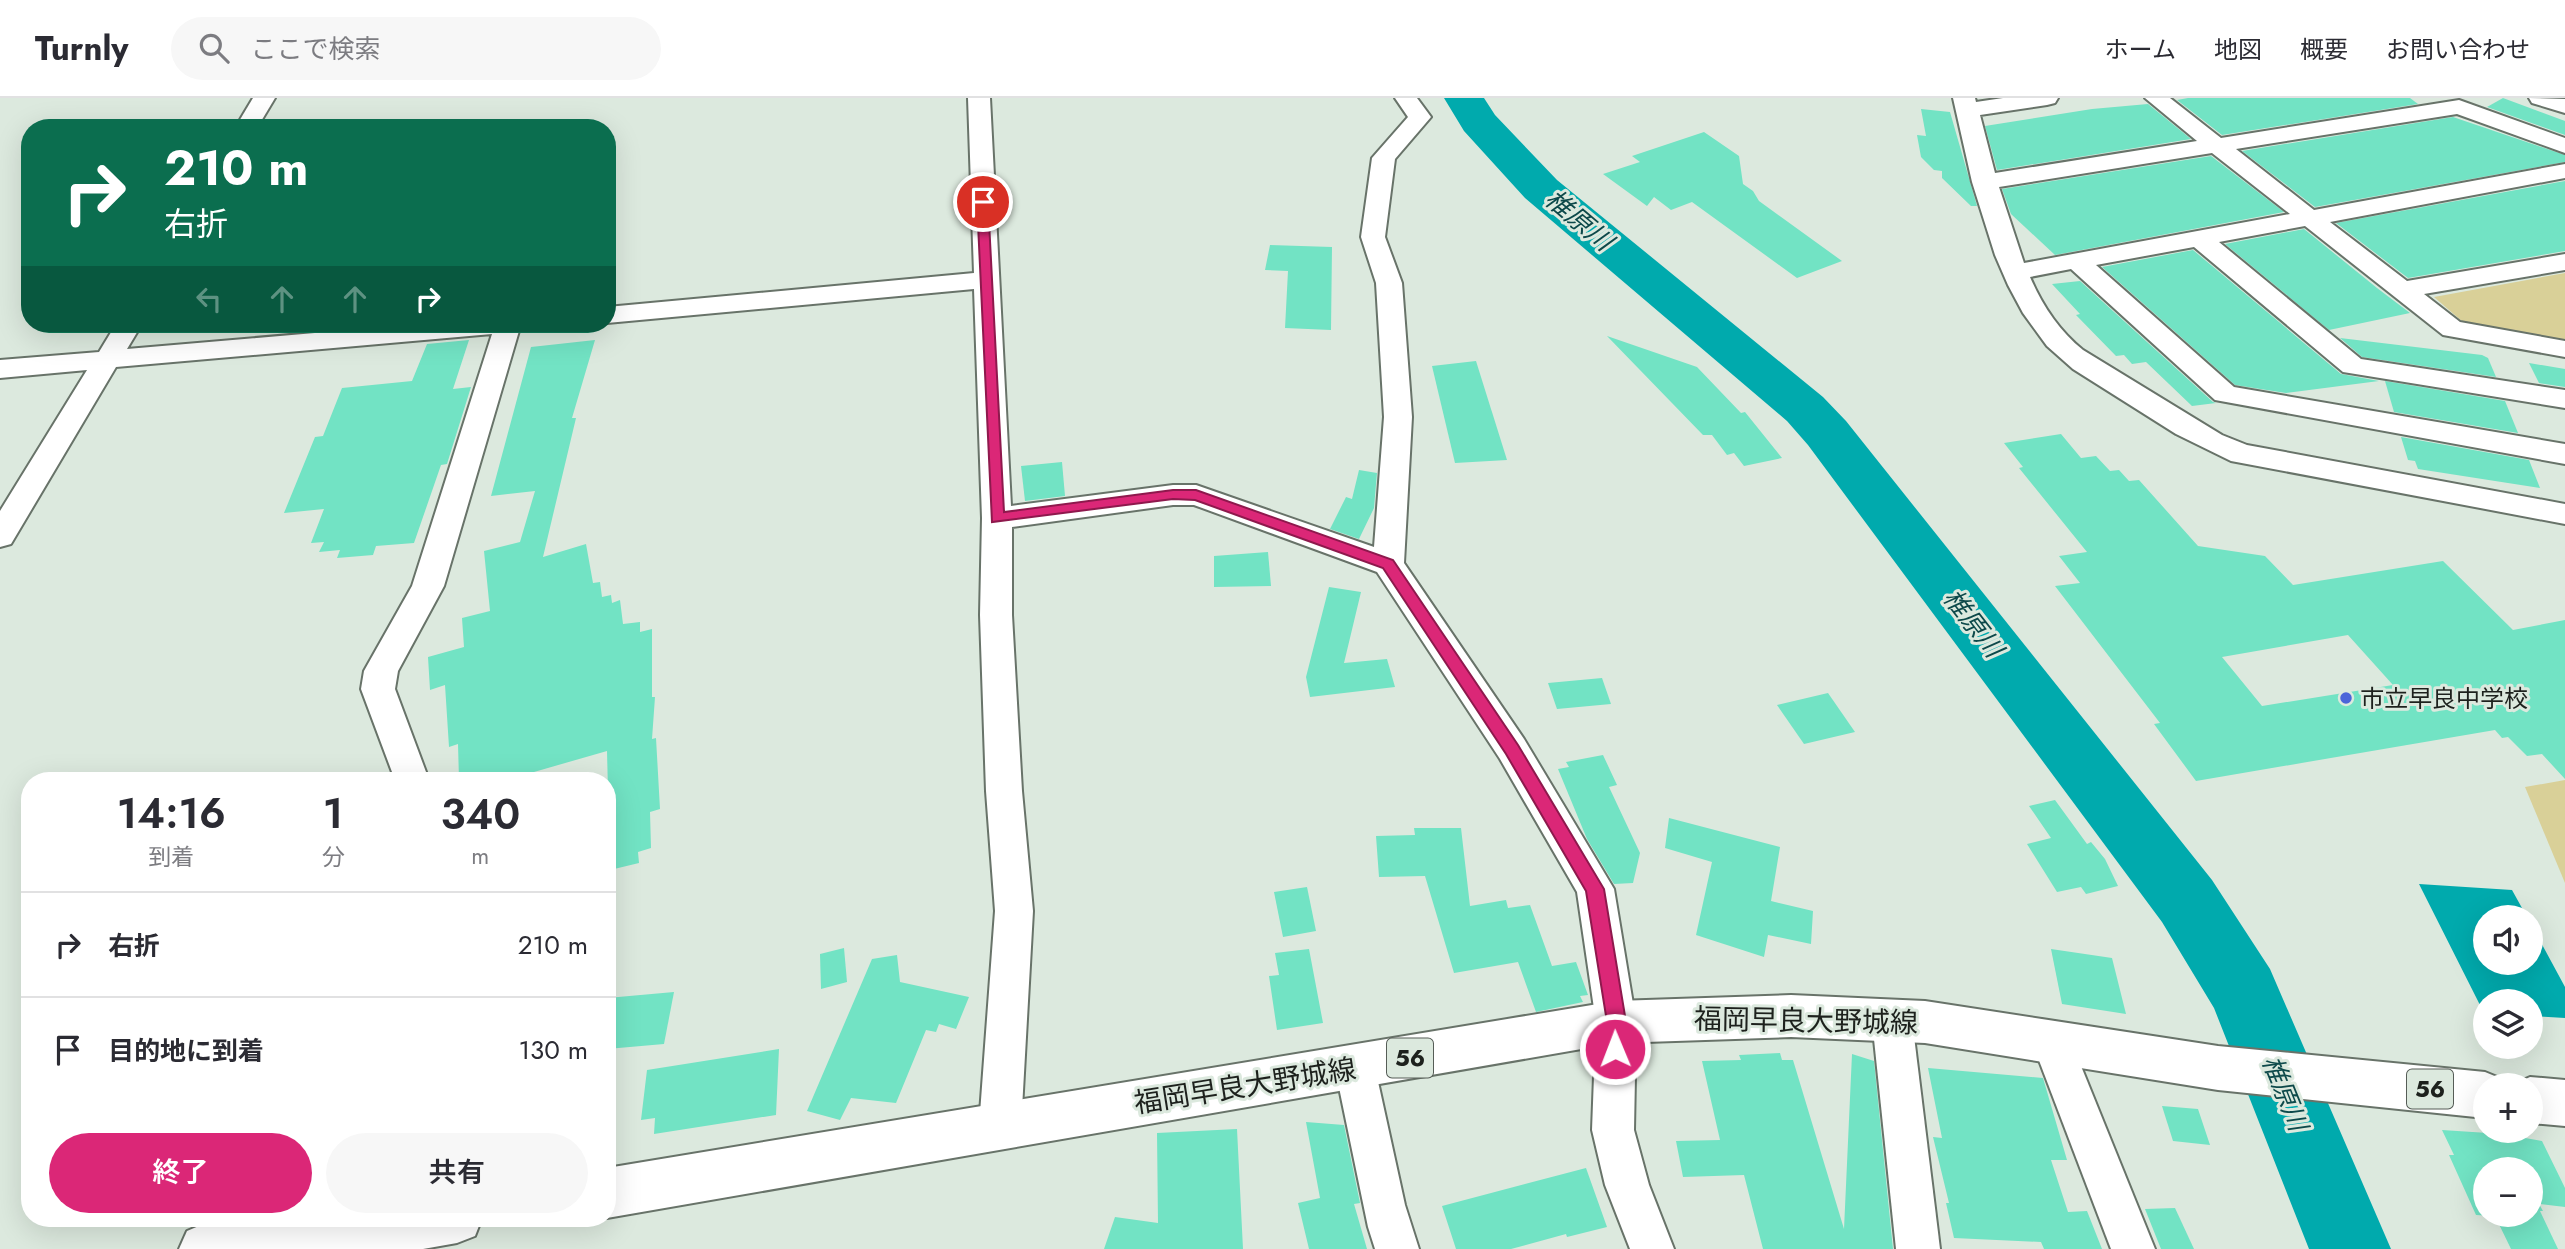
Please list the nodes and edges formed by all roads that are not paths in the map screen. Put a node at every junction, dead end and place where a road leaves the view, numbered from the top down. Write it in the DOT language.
graph roads {
  1 [pos="264,98"];
  2 [pos="979,98"];
  3 [pos="1406,98"];
  4 [pos="2047,98"];
  5 [pos="2156,98"];
  6 [pos="2540,98"];
  7 [pos="1966,104"];
  8 [pos="2565,106"];
  9 [pos="251,119"];
  10 [pos="2216,145"];
  11 [pos="2565,146"];
  12 [pos="2560,175"];
  13 [pos="1984,182"];
  14 [pos="2308,218"];
  15 [pos="2199,238"];
  16 [pos="2077,261"];
  17 [pos="2565,262"];
  18 [pos="2015,272"];
  19 [pos="985,280"];
  20 [pos="2402,290"];
  21 [pos="616,314"];
  22 [pos="123,333"];
  23 [pos="405,333"];
  24 [pos="505,333"];
  25 [pos="2565,349"];
  26 [pos="107,359"];
  27 [pos="0,369"];
  28 [pos="2565,399"];
  29 [pos="2565,454"];
  30 [pos="2565,514"];
  31 [pos="997,518"];
  32 [pos="0,536"];
  33 [pos="1388,564"];
  34 [pos="409,772"];
  35 [pos="1892,1020"];
  36 [pos="1616,1022"];
  37 [pos="2052,1042"];
  38 [pos="1355,1068"];
  39 [pos="2473,1094"];
  40 [pos="2543,1101"];
  41 [pos="2565,1103"];
  42 [pos="1000,1127"];
  43 [pos="616,1191"];
  44 [pos="362,1227"];
  45 [pos="205,1249"];
  46 [pos="1397,1249"];
  47 [pos="1652,1249"];
  48 [pos="1918,1249"];
  49 [pos="2133,1249"];
  1 -- 9 [label="street"];
  2 -- 19 [label="street"];
  3 -- 33 [label="street"];
  4 -- 7 [label="street"];
  5 -- 10 [label="street"];
  6 -- 8 [label="street"];
  7 -- 13 [label="street"];
  10 -- 11 [label="street"];
  10 -- 13 [label="street"];
  10 -- 14 [label="street"];
  12 -- 14 [label="street"];
  13 -- 18 [label="street"];
  14 -- 15 [label="street"];
  14 -- 20 [label="street"];
  15 -- 16 [label="street"];
  15 -- 28 [label="street"];
  16 -- 18 [label="street"];
  16 -- 29 [label="street"];
  17 -- 20 [label="street"];
  18 -- 30 [label="street"];
  19 -- 21 [label="street"];
  19 -- 31 [label="street"];
  20 -- 25 [label="street"];
  22 -- 26 [label="street"];
  23 -- 26 [label="street"];
  24 -- 34 [label="street"];
  26 -- 27 [label="street"];
  26 -- 32 [label="street"];
  31 -- 33 [label="street"];
  31 -- 42 [label="street"];
  33 -- 36 [label="street"];
  35 -- 36 [label="main road, 福岡早良大野城線 / 56"];
  35 -- 37 [label="main road, 福岡早良大野城線 / 56"];
  35 -- 48 [label="street"];
  36 -- 38 [label="main road, 福岡早良大野城線 / 56"];
  36 -- 47 [label="street"];
  37 -- 39 [label="main road, 福岡早良大野城線 / 56"];
  37 -- 49 [label="street"];
  38 -- 42 [label="main road, 福岡早良大野城線 / 56"];
  38 -- 46 [label="street"];
  40 -- 41 [label="main road"];
  42 -- 43 [label="main road, 福岡早良大野城線 / 56"];
  44 -- 45 [label="main road"];
}
